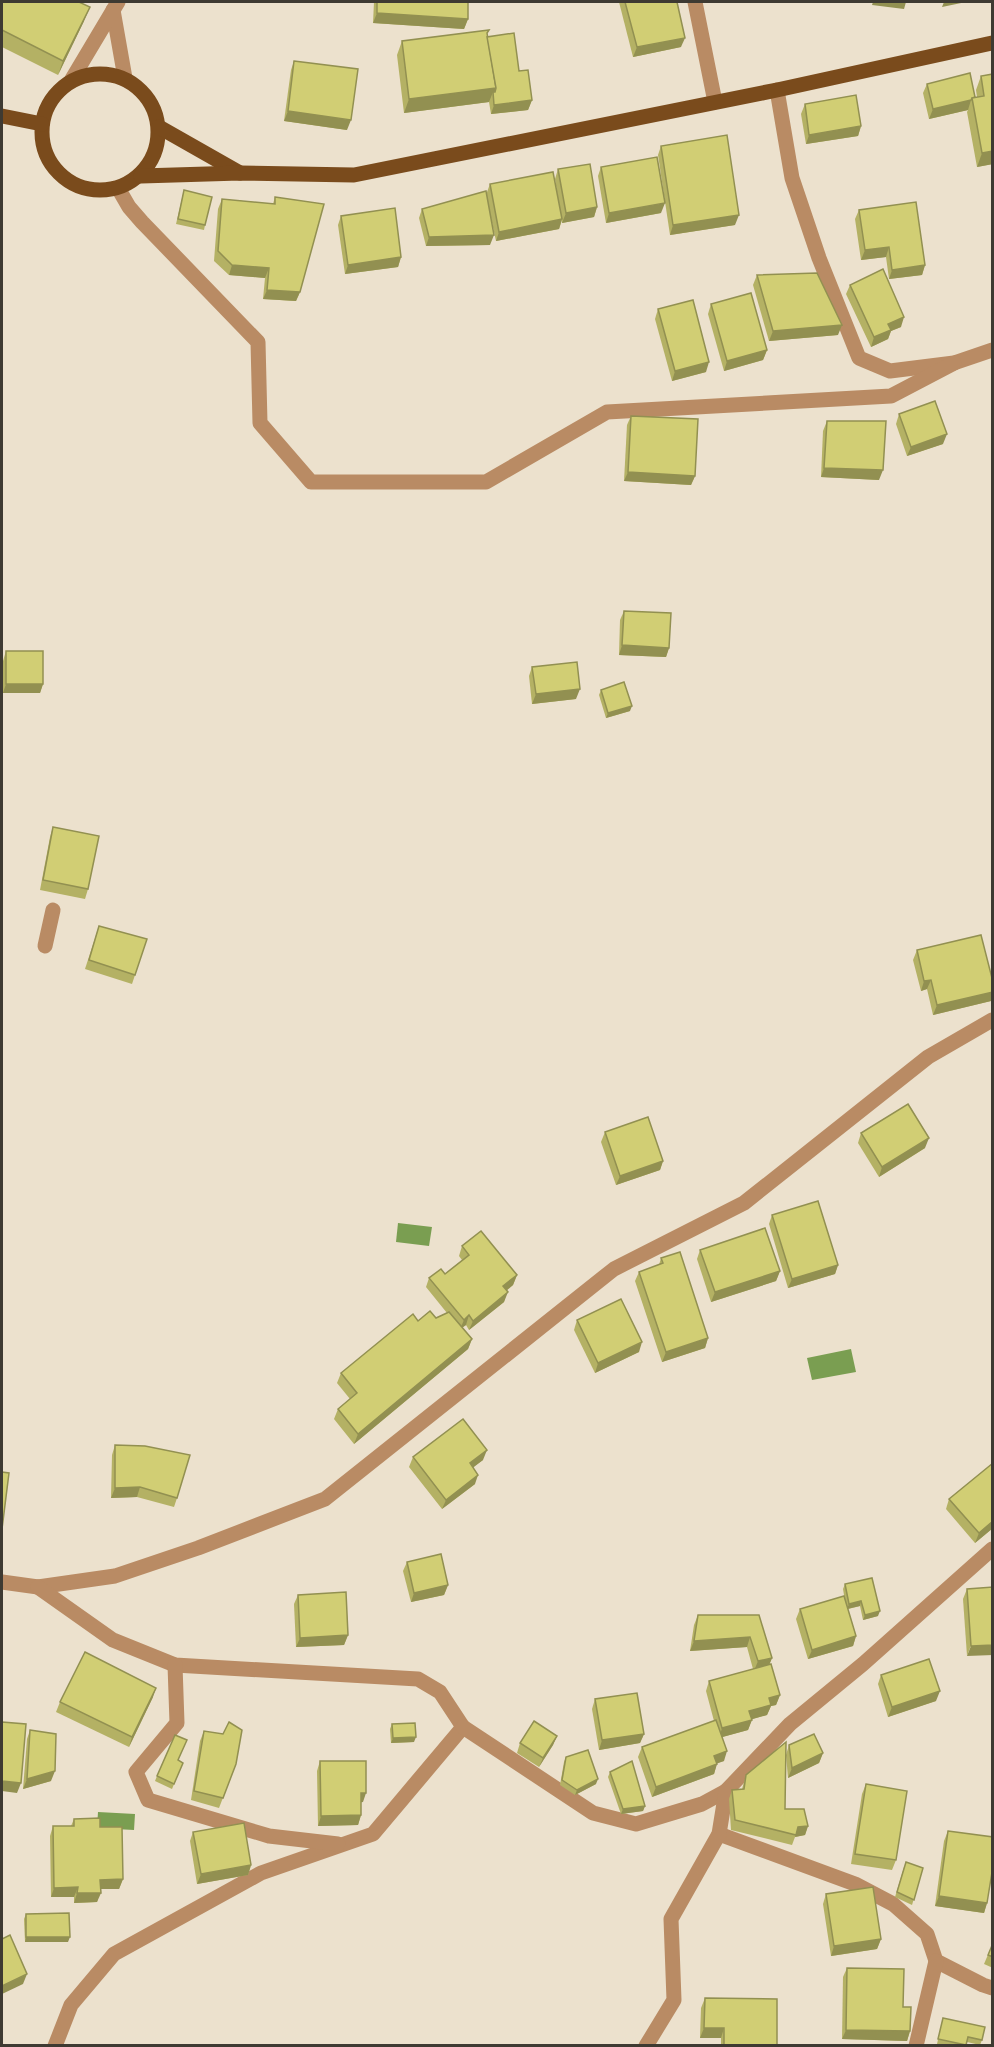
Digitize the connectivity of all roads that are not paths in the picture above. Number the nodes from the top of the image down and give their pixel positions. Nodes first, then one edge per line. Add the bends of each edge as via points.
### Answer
1 (695, 2) edge
2 (115, 6) edge
3 (993, 43) edge
4 (125, 78) junction
5 (72, 79) junction
6 (777, 90) junction
7 (715, 102) junction
8 (2, 116) edge
9 (42, 124) junction
10 (159, 127) junction
11 (240, 173) junction
12 (141, 176) junction
13 (118, 188) junction
14 (993, 350) edge
15 (954, 363) junction
16 (53, 910) dead end
17 (45, 946) dead end
18 (993, 1020) edge
19 (993, 1549) edge
20 (2, 1582) edge
21 (38, 1587) junction
22 (175, 1665) junction
23 (463, 1727) junction
24 (726, 1791) junction
25 (719, 1834) junction
26 (343, 1844) junction
27 (936, 1961) junction
28 (993, 1988) edge
29 (55, 2046) edge
30 (646, 2046) edge
31 (916, 2046) edge

1 - 7 street
2 - 4 street
2 - 5 street
3 - 6 main road
4 - 5 main road via 104,73
4 - 10 main road via 145,93
5 - 9 main road via 47,105
6 - 7 main road
6 - 15 street via 792,178 859,358 890,371
7 - 11 main road via 354,175
8 - 9 main road
9 - 13 main road via 42,144 63,177 80,187
10 - 11 main road
10 - 12 main road via 157,147
11 - 12 main road
12 - 13 main road
13 - 15 street via 142,222 258,342 260,423 311,482 486,482 607,412 891,396
14 - 15 street
16 - 17 street
18 - 21 street via 928,1057 744,1203 614,1269 325,1499 115,1576
19 - 24 street via 790,1724
20 - 21 street
21 - 22 street via 113,1640
22 - 23 street via 418,1678 440,1692
22 - 26 street via 177,1723 136,1772 148,1800 269,1836
23 - 24 street via 593,1813 636,1824 702,1804
23 - 26 street via 374,1834
24 - 25 street
25 - 27 street via 855,1884 893,1904 927,1934
25 - 30 street via 671,1919 674,2000
26 - 29 street via 261,1874 114,1954 71,2005
27 - 28 street
27 - 31 street

